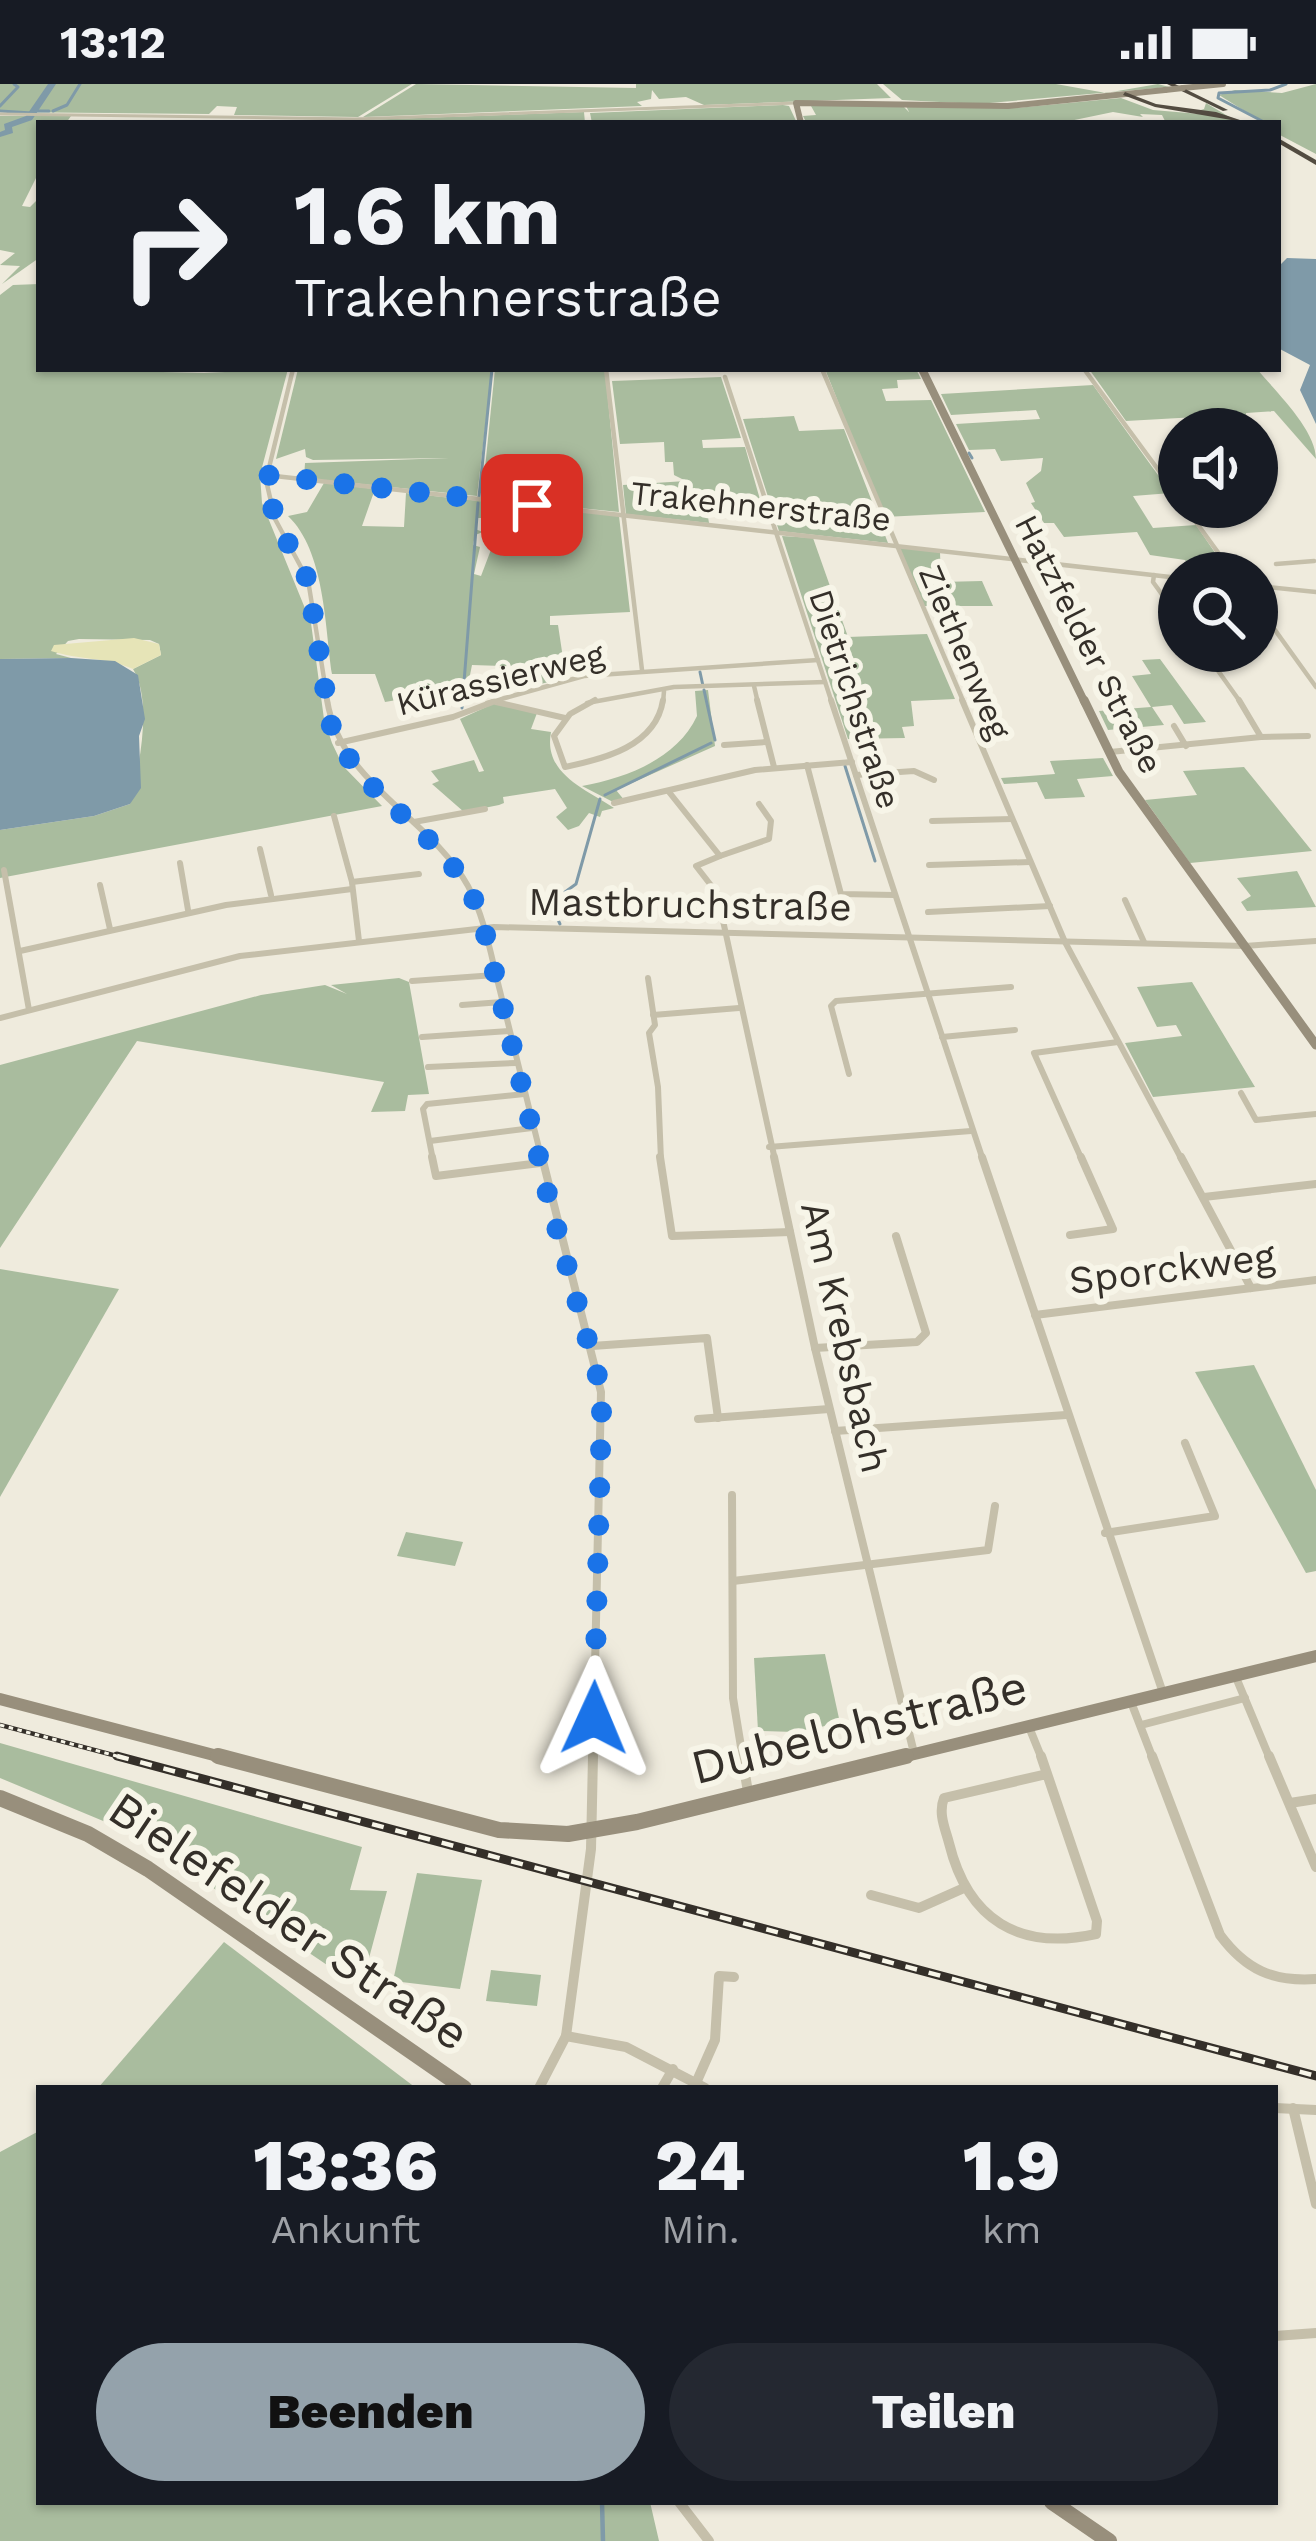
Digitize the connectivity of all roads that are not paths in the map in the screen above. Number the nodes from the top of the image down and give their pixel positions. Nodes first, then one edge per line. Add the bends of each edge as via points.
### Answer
1 (1223, 84) edge
2 (1167, 87) edge
3 (1131, 96) junction
4 (1199, 98) junction
5 (796, 103) junction
6 (1190, 112) junction
7 (0, 114) edge
8 (304, 120) edge
9 (382, 120) edge
10 (801, 120) edge
11 (1232, 120) edge
12 (1242, 120) edge
13 (1281, 142) edge
14 (1316, 163) edge
15 (292, 372) edge
16 (606, 372) edge
17 (823, 372) edge
18 (923, 372) edge
19 (1086, 372) edge
20 (725, 377) dead end
21 (1158, 469) edge
22 (266, 475) junction
23 (623, 515) junction
24 (773, 531) junction
25 (893, 544) junction
26 (1014, 558) junction
27 (1315, 562) edge
28 (1278, 563) edge
29 (1154, 575) junction
30 (1158, 575) edge
31 (1278, 588) edge
32 (1158, 589) edge
33 (1316, 592) edge
34 (1278, 634) edge
35 (818, 660) junction
36 (642, 670) junction
37 (1218, 672) edge
38 (825, 682) junction
39 (754, 686) junction
40 (1316, 687) edge
41 (664, 691) junction
42 (496, 702) junction
43 (565, 718) junction
44 (1174, 726) dead end
45 (1308, 736) dead end
46 (1261, 737) junction
47 (766, 742) junction
48 (338, 743) junction
49 (724, 745) dead end
50 (1186, 746) junction
51 (1109, 752) junction
52 (852, 762) junction
53 (807, 765) junction
54 (774, 767) junction
55 (856, 775) junction
56 (934, 780) dead end
57 (670, 792) junction
58 (614, 803) dead end
59 (759, 804) dead end
60 (485, 809) dead end
61 (334, 816) dead end
62 (1012, 819) junction
63 (932, 821) dead end
64 (412, 822) junction
65 (260, 849) dead end
66 (720, 856) junction
67 (1030, 862) junction
68 (180, 863) dead end
69 (928, 865) dead end
70 (4, 870) dead end
71 (418, 874) dead end
72 (100, 885) dead end
73 (352, 886) junction
74 (271, 895) junction
75 (894, 895) junction
76 (1124, 900) dead end
77 (1050, 906) junction
78 (188, 910) junction
79 (928, 912) dead end
80 (483, 927) junction
81 (110, 929) junction
82 (724, 933) junction
83 (909, 937) junction
84 (358, 941) junction
85 (1316, 941) edge
86 (1065, 942) junction
87 (1144, 943) junction
88 (1245, 946) junction
89 (20, 951) junction
90 (495, 975) junction
91 (648, 977) dead end
92 (412, 981) dead end
93 (1011, 987) dead end
94 (927, 994) junction
95 (502, 1002) junction
96 (462, 1005) dead end
97 (739, 1008) junction
98 (29, 1010) junction
99 (653, 1015) junction
100 (0, 1018) edge
101 (1015, 1030) dead end
102 (508, 1031) junction
103 (942, 1036) junction
104 (422, 1037) dead end
105 (1118, 1042) junction
106 (1316, 1045) edge
107 (516, 1063) junction
108 (428, 1067) dead end
109 (849, 1074) dead end
110 (1241, 1093) dead end
111 (524, 1094) junction
112 (1316, 1114) edge
113 (1256, 1120) junction
114 (532, 1128) junction
115 (1262, 1129) dead end
116 (972, 1131) junction
117 (430, 1142) junction
118 (770, 1147) junction
119 (540, 1163) junction
120 (1316, 1184) edge
121 (1204, 1197) junction
122 (790, 1232) junction
123 (1070, 1235) dead end
124 (896, 1237) dead end
125 (1316, 1280) edge
126 (1251, 1288) junction
127 (1035, 1315) junction
128 (592, 1346) junction
129 (815, 1348) junction
130 (830, 1409) junction
131 (1066, 1415) junction
132 (718, 1418) junction
133 (698, 1419) dead end
134 (836, 1432) junction
135 (1185, 1444) dead end
136 (732, 1496) dead end
137 (995, 1506) dead end
138 (1105, 1533) junction
139 (866, 1564) junction
140 (733, 1581) junction
141 (1316, 1656) edge
142 (1235, 1675) junction
143 (1162, 1693) junction
144 (1245, 1698) junction
145 (0, 1699) edge
146 (1130, 1700) junction
147 (1141, 1725) junction
148 (1029, 1726) junction
149 (914, 1753) junction
150 (1047, 1774) junction
151 (749, 1794) junction
152 (0, 1798) edge
153 (1316, 1799) edge
154 (1290, 1803) junction
155 (592, 1832) junction
156 (1316, 1867) edge
157 (964, 1888) junction
158 (871, 1895) dead end
159 (734, 1977) dead end
160 (1316, 1978) edge
161 (566, 2036) junction
162 (673, 2069) junction
163 (460, 2085) edge
164 (541, 2085) edge
165 (664, 2085) edge
166 (700, 2085) edge
167 (1278, 2108) edge
168 (1293, 2108) junction
169 (1316, 2110) edge
170 (1316, 2204) edge
171 (1316, 2333) edge
172 (1278, 2336) edge
173 (682, 2505) edge
174 (1056, 2505) edge
175 (710, 2541) edge
176 (1108, 2541) edge

1 - 2 street, bridge
2 - 3 street
2 - 4 highway
3 - 5 street via 1008,106
3 - 6 highway via 1156,110
4 - 6 highway via 1203,105
4 - 12 highway
5 - 9 street
5 - 10 street
6 - 11 highway
7 - 8 street
13 - 14 highway
15 - 22 street
16 - 23 street
17 - 25 street, Ziethenweg
18 - 26 street, Hatzfelder Straße
19 - 21 street
20 - 24 street, Dietrichstraße
22 - 23 street, Trakehnerstraße
22 - 48 street via 275,519 308,580
23 - 24 street, Trakehnerstraße
23 - 36 street
24 - 25 street, Trakehnerstraße
24 - 35 street, Dietrichstraße
25 - 26 street, Trakehnerstraße
25 - 62 street, Ziethenweg
26 - 29 street, Trakehnerstraße
26 - 51 street, Hatzfelder Straße
27 - 28 street
29 - 30 street, Trakehnerstraße
29 - 32 street
31 - 33 street
34 - 40 street
35 - 36 street, Kürassierweg
35 - 38 street, Dietrichstraße
36 - 42 street, Kürassierweg via 584,676
37 - 46 street
38 - 39 street
38 - 52 street, Dietrichstraße
39 - 41 street
39 - 47 street
41 - 43 street via 596,699
41 - 43 street via 661,714 642,737 592,762 565,767 558,757 554,736
42 - 43 street
42 - 48 street, Kürassierweg
44 - 50 street
45 - 46 street
46 - 50 street
47 - 49 street
47 - 54 street
48 - 64 street
50 - 51 street
51 - 88 street, Hatzfelder Straße
52 - 53 street
52 - 55 street, Dietrichstraße
53 - 54 street
53 - 75 street via 841,894
54 - 57 street
55 - 56 street via 914,771
55 - 75 street, Dietrichstraße
57 - 58 street
57 - 66 street
59 - 66 street via 771,821 769,839
60 - 64 street
61 - 73 street
62 - 63 street
62 - 67 street, Ziethenweg
64 - 80 street via 468,884
65 - 74 street
66 - 82 street, Am Krebsbach via 696,866 714,886
67 - 69 street
67 - 77 street, Ziethenweg
68 - 78 street
70 - 89 street
71 - 73 street
72 - 81 street
73 - 74 street
73 - 84 street
74 - 78 street
75 - 83 street, Dietrichstraße
76 - 87 street
77 - 79 street
77 - 86 street, Ziethenweg
78 - 81 street
80 - 82 street, Mastbruchstraße
80 - 84 street, Mastbruchstraße
80 - 90 street
81 - 89 street
82 - 83 street, Mastbruchstraße
82 - 97 street, Am Krebsbach
83 - 86 street, Mastbruchstraße
83 - 94 street, Dietrichstraße
84 - 98 street, Mastbruchstraße via 240,956
85 - 88 street, Mastbruchstraße
86 - 87 street, Mastbruchstraße
86 - 105 street, Ziethenweg
87 - 88 street, Mastbruchstraße
88 - 106 street, Hatzfelder Straße
89 - 98 street
90 - 92 street
90 - 95 street
91 - 99 street
93 - 94 street
94 - 103 street, Dietrichstraße
94 - 109 street via 831,1006
95 - 96 street
95 - 102 street
97 - 99 street
97 - 118 street, Am Krebsbach
98 - 100 street, Mastbruchstraße
99 - 122 street via 657,1135 672,1236
101 - 103 street
102 - 104 street
102 - 107 street
103 - 116 street, Dietrichstraße
105 - 121 street, Ziethenweg
105 - 123 street via 1034,1053 1118,1229
107 - 108 street
107 - 111 street
110 - 113 street
111 - 114 street
111 - 117 street via 428,1104
112 - 113 street
113 - 115 street
114 - 117 street
114 - 119 street
116 - 118 street
116 - 127 street, Dietrichstraße
117 - 119 street via 436,1176
118 - 122 street, Am Krebsbach
119 - 128 street
120 - 121 street
121 - 126 street, Ziethenweg
122 - 129 street, Am Krebsbach
124 - 129 street via 926,1334 916,1342
125 - 126 street, Sporckweg
126 - 127 street, Sporckweg
127 - 131 street, Dietrichstraße
128 - 132 street via 707,1339
128 - 155 street via 602,1392
129 - 130 street, Am Krebsbach
130 - 132 street
130 - 134 street, Am Krebsbach
131 - 134 street
131 - 138 street, Dietrichstraße
132 - 133 street
134 - 139 street, Am Krebsbach
135 - 138 street via 1215,1516
136 - 140 street
137 - 139 street via 988,1550
138 - 143 street, Dietrichstraße
139 - 140 street
139 - 149 street, Am Krebsbach
140 - 151 street via 734,1719
141 - 142 street, Dubelohstraße
142 - 143 street, Dubelohstraße
142 - 144 street
143 - 146 street, Dubelohstraße
144 - 147 street
144 - 154 street
145 - 155 street, Dubelohstraße via 499,1830
146 - 147 street
146 - 148 street, Dubelohstraße
147 - 160 street via 1180,1842 1237,1960 1276,1980
148 - 149 street, Dubelohstraße
148 - 150 street
149 - 151 street, Dubelohstraße
150 - 157 street via 944,1798 940,1808
150 - 157 street via 1096,1934 1044,1942 1019,1935
151 - 155 street, Dubelohstraße
152 - 163 street, Bielefelder Straße via 148,1869
153 - 154 street
154 - 156 street
155 - 161 street
157 - 158 street via 916,1909
159 - 166 street via 719,1976 715,2040
161 - 162 street via 626,2048
161 - 164 street
162 - 165 street
162 - 166 street
167 - 168 street
168 - 169 street
168 - 170 street
171 - 172 street
173 - 175 street
174 - 176 street

